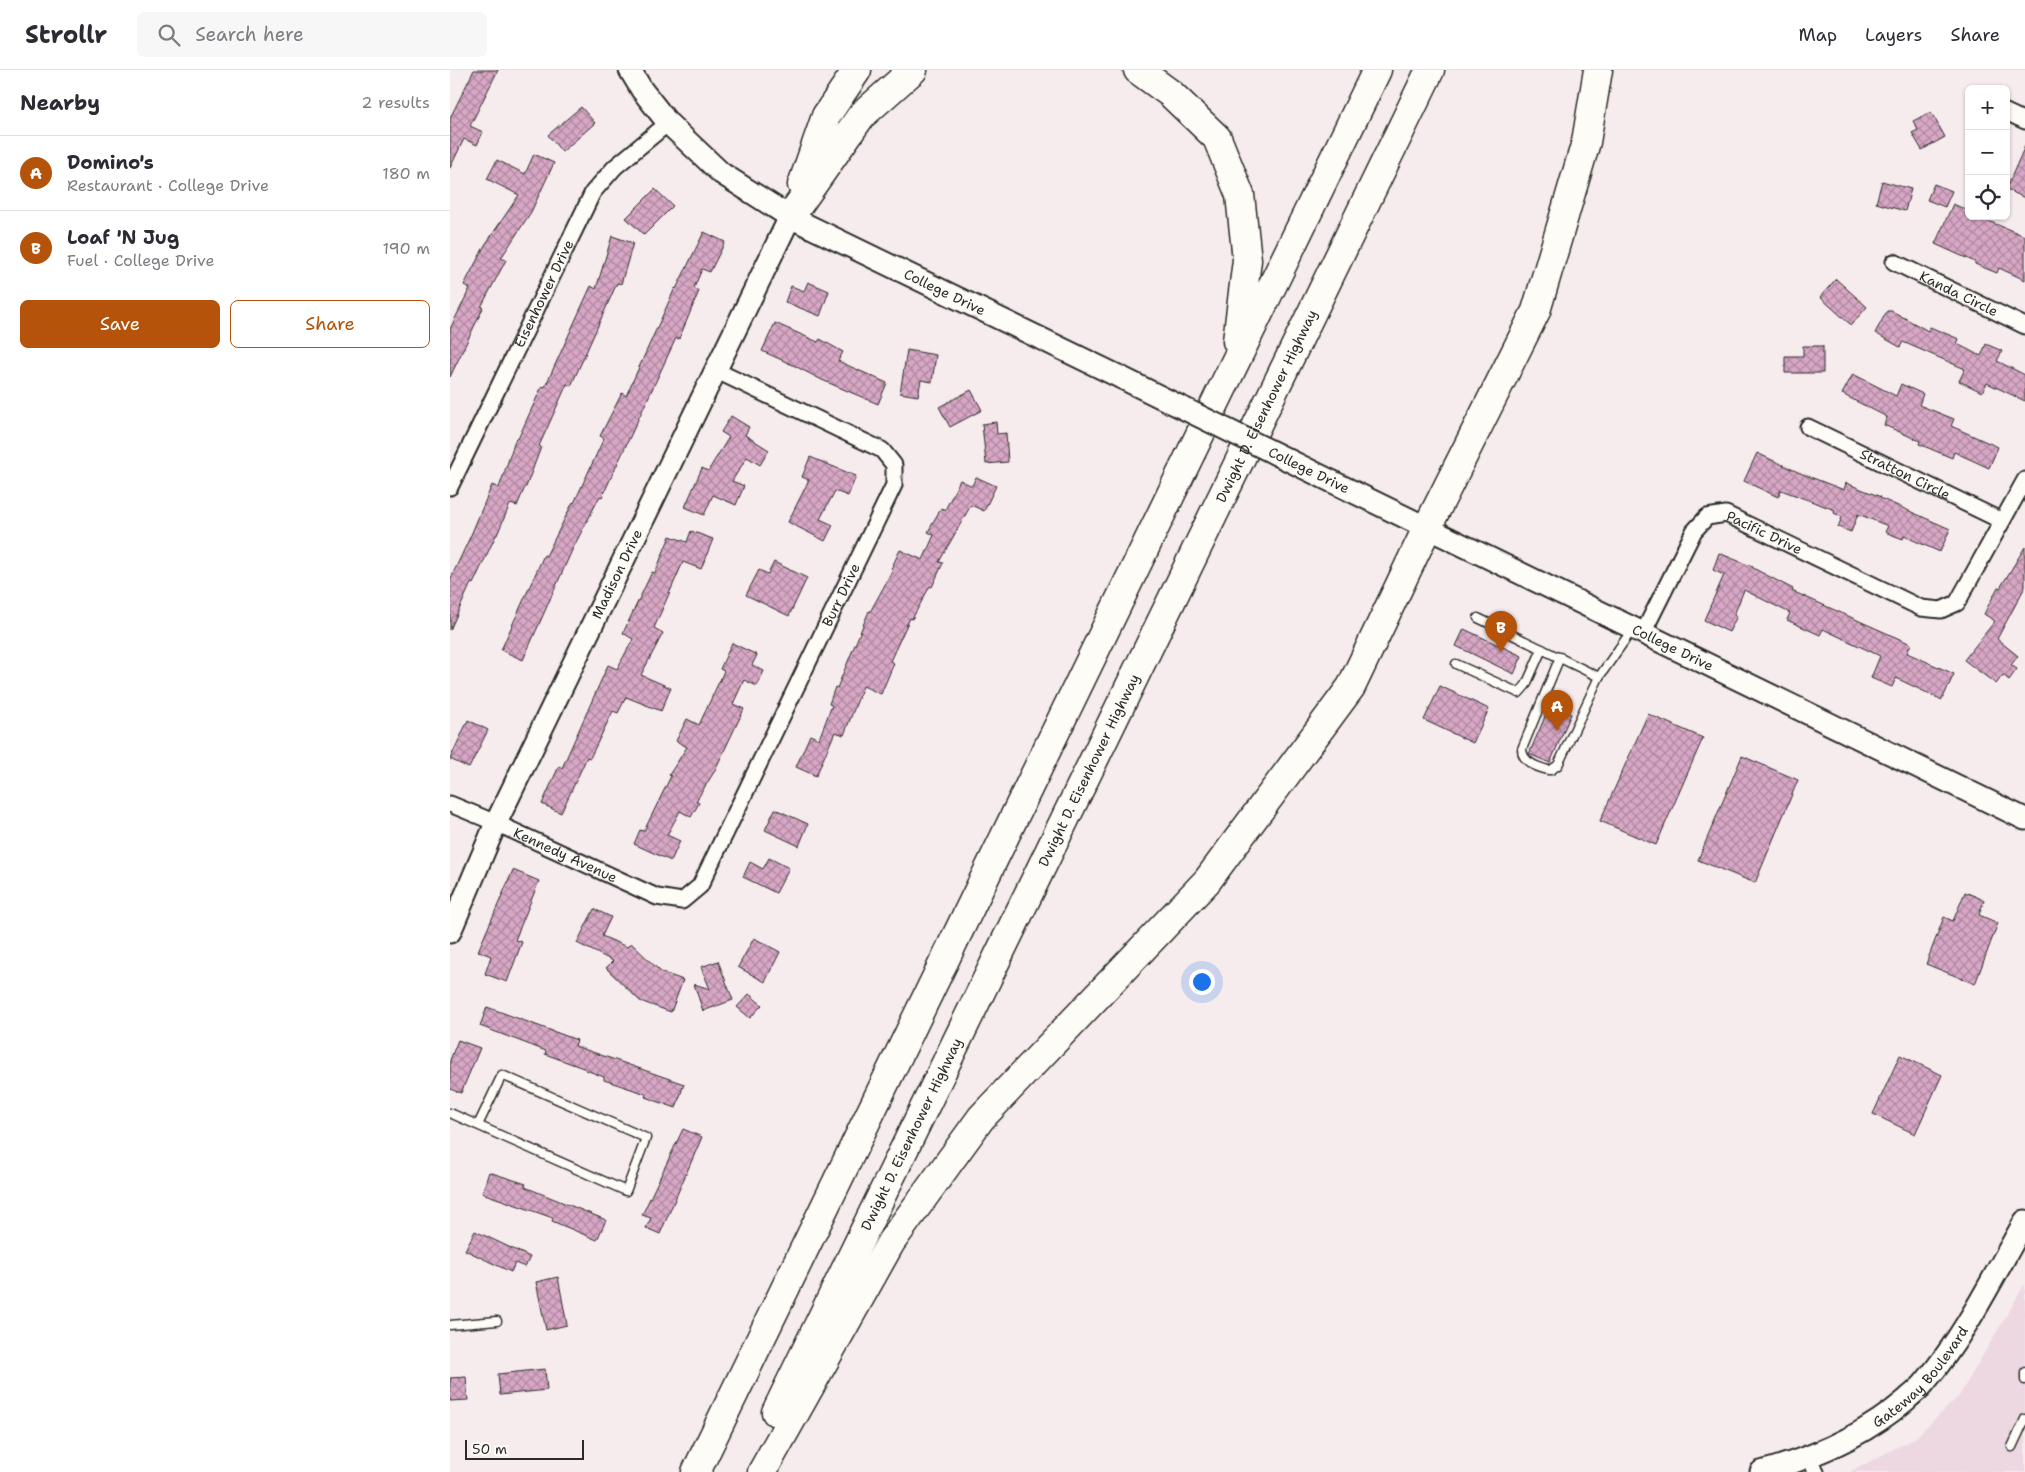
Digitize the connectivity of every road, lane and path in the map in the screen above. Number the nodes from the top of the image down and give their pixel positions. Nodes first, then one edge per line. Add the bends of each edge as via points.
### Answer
1 (630, 70) edge
2 (857, 70) edge
3 (913, 70) edge
4 (1138, 70) edge
5 (1377, 70) edge
6 (1430, 70) edge
7 (1598, 70) edge
8 (2010, 114) edge
9 (2025, 121) edge
10 (668, 122) junction
11 (790, 218) junction
12 (1894, 262) dead end
13 (2025, 326) edge
14 (1235, 361) junction
15 (714, 370) junction
16 (1808, 427) dead end
17 (2025, 480) edge
18 (450, 486) edge
19 (2002, 521) junction
20 (1427, 528) junction
21 (1478, 618) dead end
22 (1638, 630) junction
23 (1542, 649) junction
24 (1560, 657) junction
25 (1456, 664) dead end
26 (1599, 677) junction
27 (450, 804) edge
28 (2025, 819) edge
29 (496, 823) junction
30 (682, 901) joint
31 (450, 932) edge
32 (450, 1113) edge
33 (478, 1126) junction
34 (2025, 1221) edge
35 (496, 1321) dead end
36 (450, 1325) edge
37 (2025, 1372) edge
38 (2025, 1380) edge
39 (2025, 1419) edge
40 (2012, 1447) dead end
41 (1813, 1464) edge
42 (696, 1472) edge
43 (747, 1472) edge
44 (762, 1472) edge
45 (1761, 1472) edge

1 - 10 main road, College Drive
2 - 11 highway via 826,116
3 - 11 highway via 861,116
4 - 14 highway via 1171,94 1217,138 1240,195 1247,260
5 - 14 highway
6 - 43 highway, Dwight D. Eisenhower Highway
7 - 20 highway via 1586,142 1536,311
8 - 9 street
10 - 11 main road, College Drive via 721,173
10 - 18 street, Eisenhower Drive via 615,167 593,192
11 - 15 main road, Madison Drive
11 - 20 main road, College Drive, bridge
12 - 13 street, Kanda Circle
14 - 42 highway
15 - 29 main road, Madison Drive
15 - 30 street, Burr Drive via 882,450 894,465 894,485 700,886
16 - 19 street, Stratton Circle
17 - 19 street
19 - 22 street, Pacific Drive via 1957,603 1941,610 1921,608 1726,514 1707,517 1694,531
20 - 22 main road, College Drive
20 - 44 highway via 1352,687 1206,881 981,1118 891,1242
21 - 23 lane
22 - 26 lane
22 - 28 main road, College Drive
23 - 24 lane
23 - 25 lane via 1519,693
24 - 26 lane
24 - 26 lane via 1523,744 1523,758 1538,766 1552,770 1558,765
27 - 29 street, Kennedy Avenue
29 - 30 street, Kennedy Avenue via 658,897
29 - 31 main road, Madison Drive
32 - 33 lane
33 - 33 lane via 502,1076 646,1138 626,1191
34 - 41 main road, Gateway Boulevard via 1964,1328 1925,1383 1890,1413
35 - 36 lane
37 - 38 lane
39 - 40 lane
41 - 45 main road, Gateway Boulevard via 1789,1464

